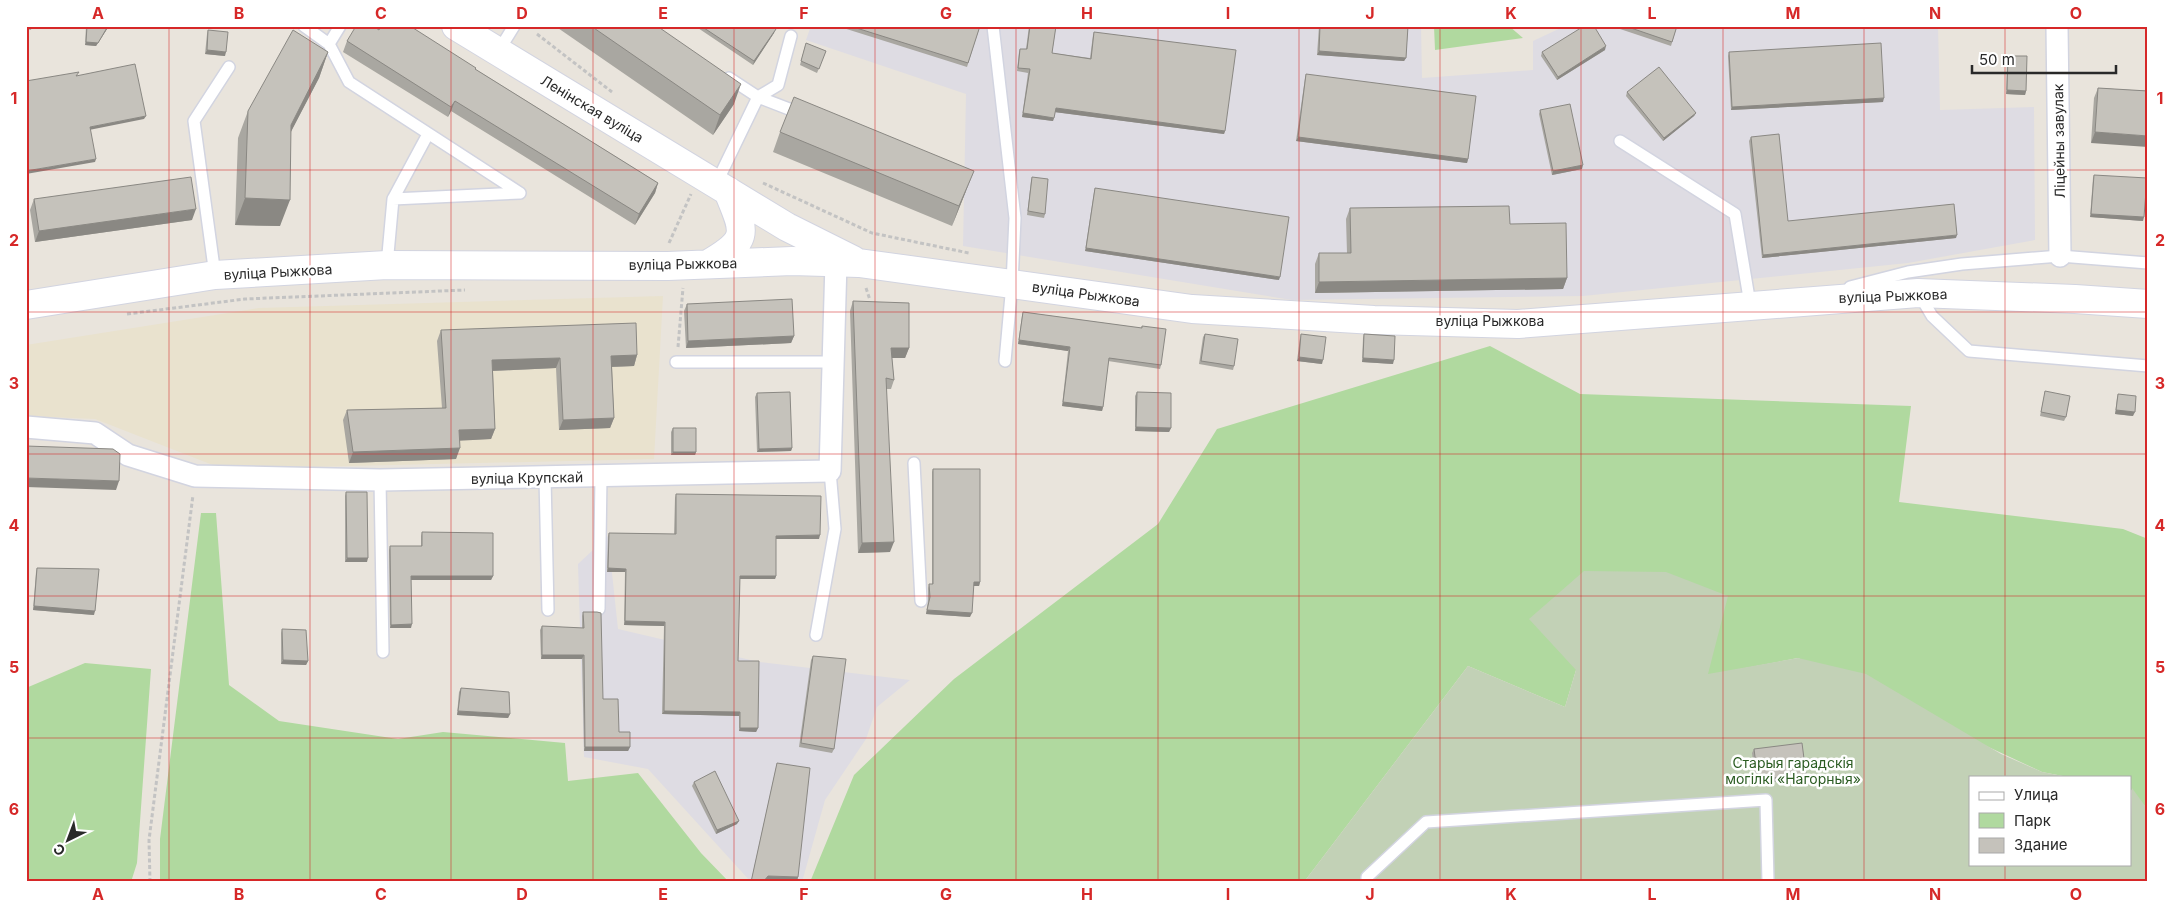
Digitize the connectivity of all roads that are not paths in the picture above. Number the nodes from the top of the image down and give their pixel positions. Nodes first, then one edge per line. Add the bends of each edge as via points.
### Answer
1 (304, 26) edge
2 (340, 26) edge
3 (456, 26) edge
4 (514, 26) edge
5 (993, 26) edge
6 (2057, 26) edge
7 (791, 36) dead end
8 (329, 44) junction
9 (498, 52) junction
10 (229, 67) dead end
11 (717, 70) edge
12 (758, 97) junction
13 (814, 119) edge
14 (428, 134) junction
15 (1620, 141) dead end
16 (715, 183) junction
17 (393, 199) junction
18 (2060, 256) junction
19 (848, 263) junction
20 (2148, 263) edge
21 (708, 264) junction
22 (387, 265) junction
23 (215, 276) junction
24 (1012, 284) junction
25 (1918, 293) junction
26 (1804, 300) junction
27 (2148, 304) edge
28 (26, 305) edge
29 (1747, 305) junction
30 (1005, 361) dead end
31 (676, 362) road end
32 (833, 362) junction
33 (2148, 366) edge
34 (26, 428) edge
35 (914, 463) dead end
36 (830, 471) junction
37 (602, 477) junction
38 (545, 478) junction
39 (380, 480) junction
40 (921, 601) dead end
41 (599, 609) dead end
42 (548, 610) dead end
43 (816, 635) dead end
44 (383, 652) dead end
45 (1367, 882) edge
46 (1768, 882) edge

1 - 8 lane
2 - 8 lane
3 - 9 main road, Ленінская вуліца
4 - 9 lane
5 - 24 lane via 1015,218
6 - 18 street, Ліцейны завулак
7 - 12 lane via 778,85
8 - 14 lane via 350,82
9 - 16 main road, Ленінская вуліца
10 - 23 lane via 194,121
11 - 12 lane
12 - 13 lane
12 - 16 lane
14 - 17 lane
14 - 17 lane via 520,193
15 - 29 lane via 1735,214 1748,292
16 - 19 main road, Ленінская вуліца
16 - 21 main road via 742,225 738,242 729,252
17 - 22 lane
18 - 20 lane
18 - 26 lane via 1908,272
19 - 21 main road, вуліца Рыжкова
19 - 24 main road, вуліца Рыжкова
19 - 32 street via 835,291
21 - 22 main road, вуліца Рыжкова
22 - 23 main road, вуліца Рыжкова
23 - 28 main road, вуліца Рыжкова
24 - 29 main road, вуліца Рыжкова via 1192,309 1374,320 1518,324
24 - 30 lane
25 - 26 main road, вуліца Рыжкова
25 - 27 main road, вуліца Рыжкова
25 - 33 lane via 1932,316 1969,351
26 - 29 main road, вуліца Рыжкова
31 - 32 lane
32 - 36 street
34 - 39 street, вуліца Крупскай via 95,433 128,455 195,476
35 - 40 lane
36 - 37 street, вуліца Крупскай
36 - 43 lane via 835,529
37 - 38 street, вуліца Крупскай
37 - 41 lane
38 - 39 street, вуліца Крупскай
38 - 42 lane
39 - 44 lane
45 - 46 lane via 1367,877 1426,822 1766,800

